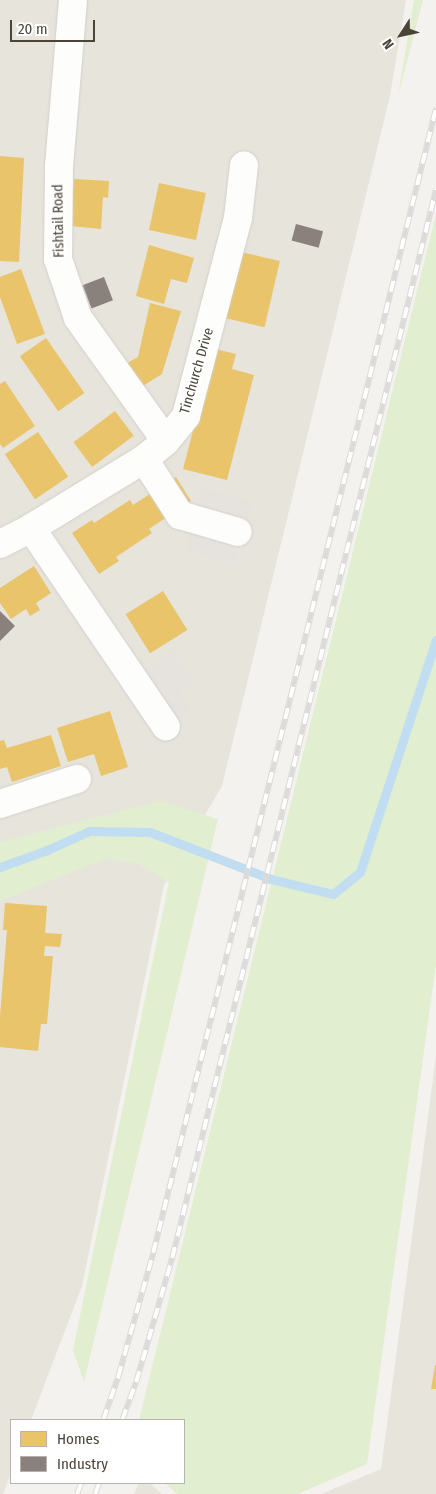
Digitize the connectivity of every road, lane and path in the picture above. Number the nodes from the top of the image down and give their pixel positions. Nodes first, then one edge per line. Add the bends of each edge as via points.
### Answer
1 (73, 0) edge
2 (244, 165) dead end
3 (166, 441) junction
4 (144, 460) junction
5 (30, 528) junction
6 (238, 532) dead end
7 (0, 544) edge
8 (166, 727) dead end
9 (77, 779) dead end
10 (0, 804) edge

1 - 3 street, Fishtail Road via 59,165 58,259 78,318
2 - 3 street, Tinchurch Drive via 238,218 186,416
3 - 4 street, Tinchurch Drive
4 - 5 street, Tinchurch Drive
4 - 6 street via 180,515
5 - 7 street, Tinchurch Drive
5 - 8 street
9 - 10 street

